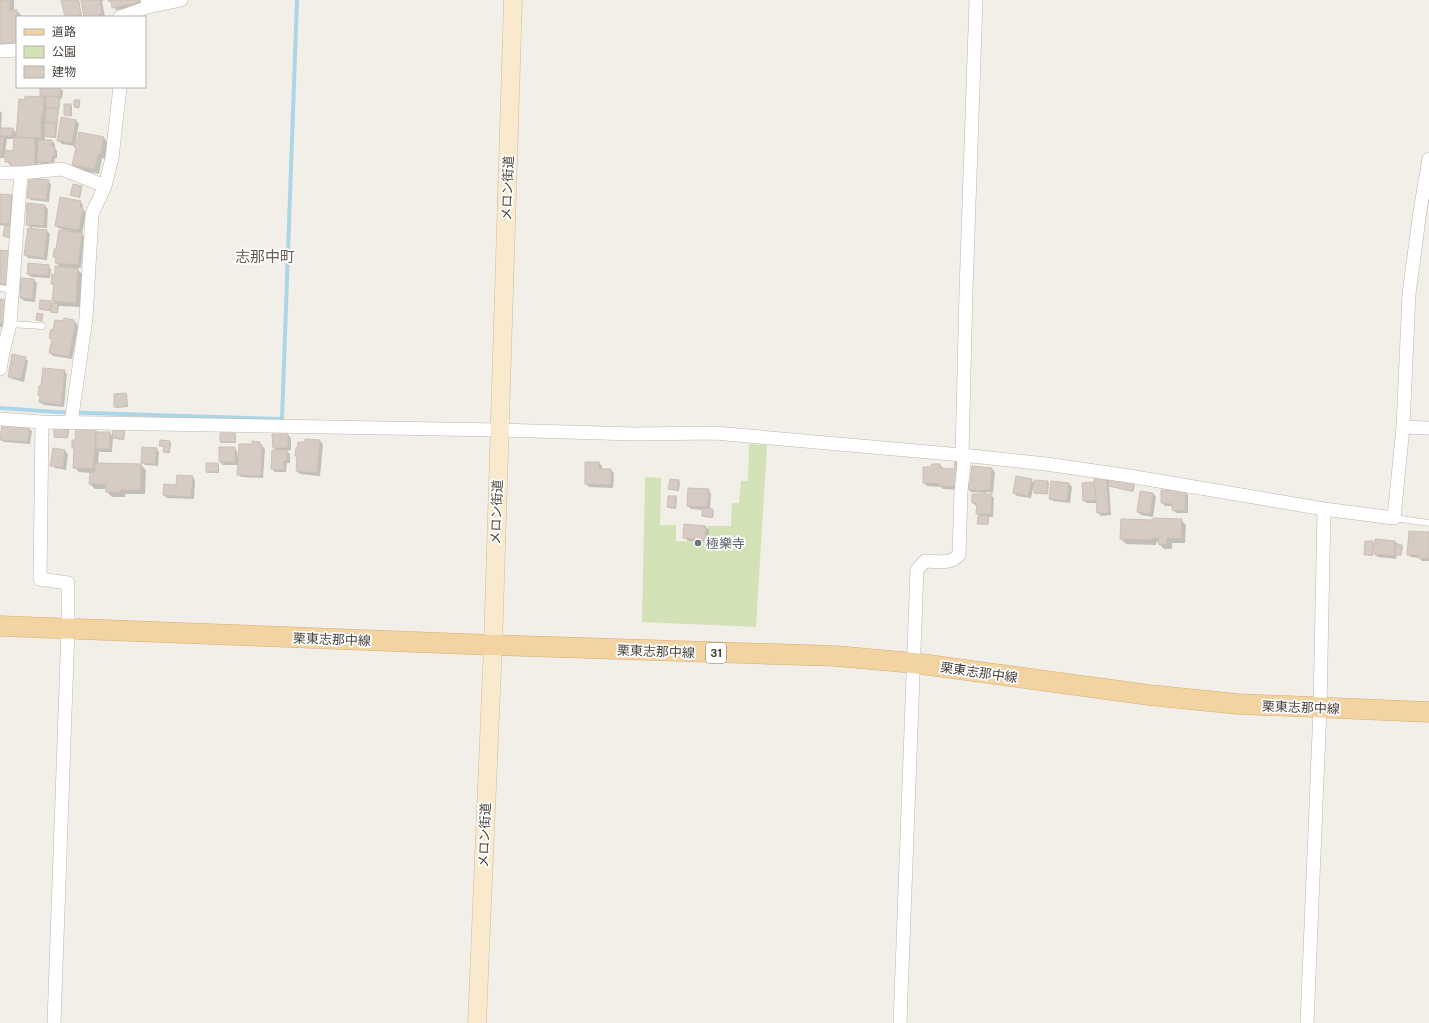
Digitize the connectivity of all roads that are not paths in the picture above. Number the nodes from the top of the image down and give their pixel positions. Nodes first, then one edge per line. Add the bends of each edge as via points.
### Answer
1 (182, 0) edge
2 (513, 0) edge
3 (976, 0) edge
4 (148, 4) edge
5 (124, 16) edge
6 (16, 50) edge
7 (0, 51) edge
8 (120, 88) edge
9 (1429, 159) edge
10 (0, 173) edge
11 (21, 173) junction
12 (105, 186) junction
13 (6, 289) edge
14 (10, 324) junction
15 (42, 326) dead end
16 (0, 369) edge
17 (0, 419) edge
18 (42, 422) junction
19 (71, 423) junction
20 (1403, 427) junction
21 (1429, 428) edge
22 (499, 430) junction
23 (962, 454) junction
24 (1324, 508) junction
25 (1394, 518) junction
26 (1429, 523) edge
27 (0, 626) edge
28 (68, 629) junction
29 (492, 645) junction
30 (914, 664) junction
31 (1320, 708) junction
32 (1429, 712) edge
33 (54, 1023) edge
34 (476, 1023) edge
35 (900, 1023) edge
36 (1307, 1023) edge

1 - 4 street
2 - 22 street, メロン街道
3 - 23 street
4 - 5 street
6 - 7 street
8 - 12 street via 112,158
9 - 20 street via 1409,294
10 - 11 street
11 - 12 street via 62,170
11 - 13 street
12 - 19 street via 92,214 86,318
13 - 14 street
14 - 15 lane
14 - 16 street
17 - 18 street
18 - 19 street
18 - 28 street via 40,579 68,583
19 - 22 street
20 - 21 street
20 - 25 street
22 - 23 street via 635,434 715,433
22 - 29 street, メロン街道
23 - 24 street via 1129,476
23 - 30 street via 964,463 959,555 949,562 925,561 917,570
24 - 25 street
24 - 31 street
25 - 26 lane
27 - 28 main road, 栗東志那中線 / 31
28 - 29 main road, 栗東志那中線 / 31
28 - 33 street
29 - 30 main road, 栗東志那中線 / 31 via 836,656
29 - 34 street, メロン街道
30 - 31 main road, 栗東志那中線 / 31 via 1148,695 1238,704
30 - 35 street
31 - 32 main road, 栗東志那中線 / 31
31 - 36 street

